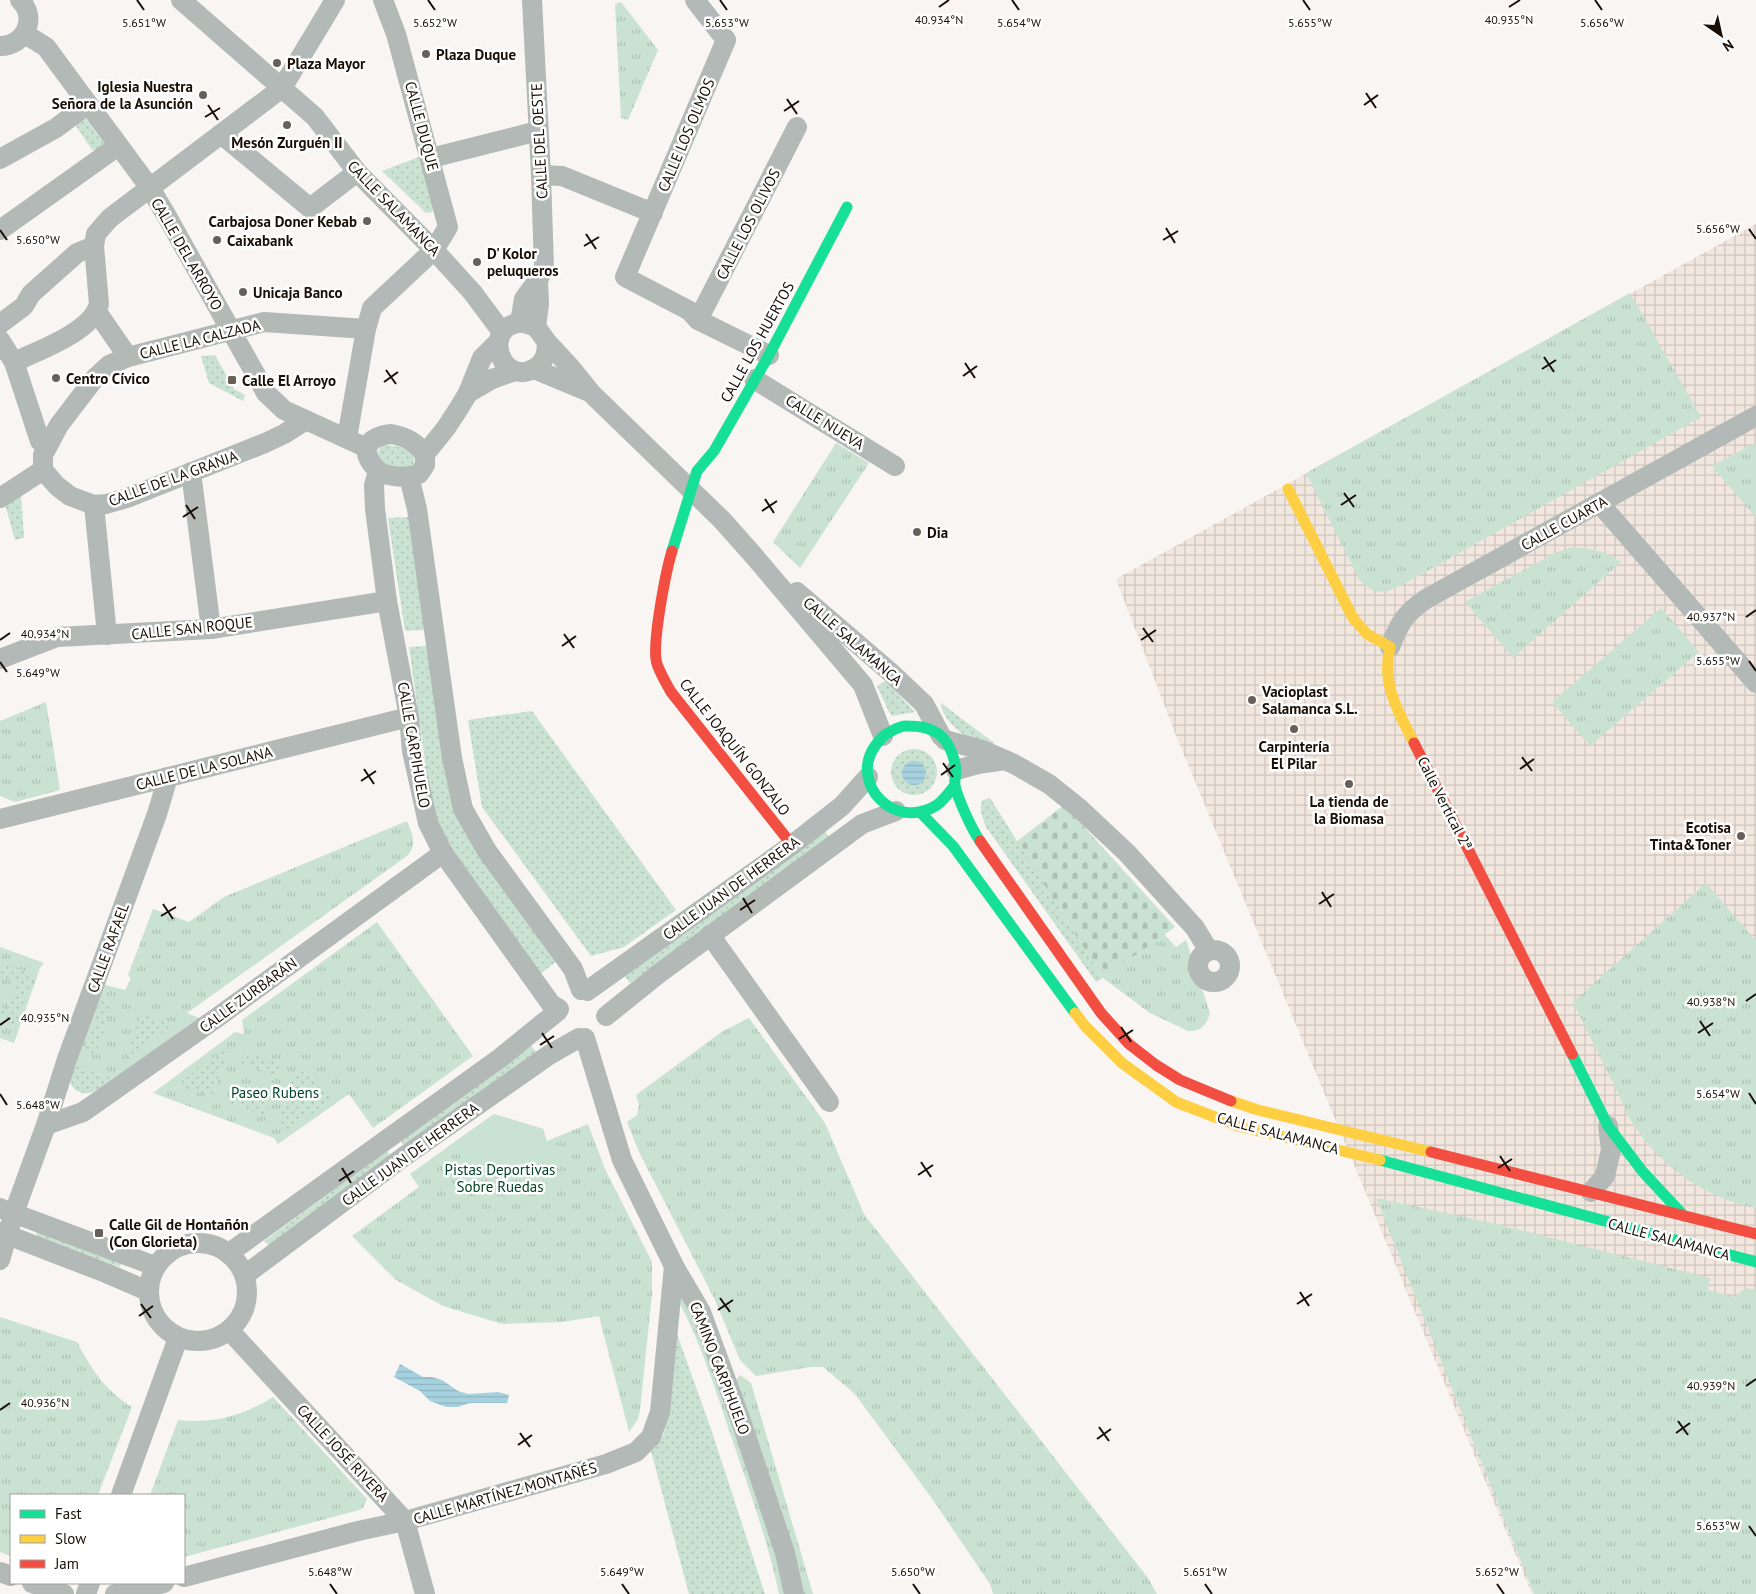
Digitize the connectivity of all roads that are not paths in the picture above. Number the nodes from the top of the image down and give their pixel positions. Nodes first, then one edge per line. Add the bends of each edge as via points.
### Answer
1 (20, 0) edge
2 (181, 0) edge
3 (335, 0) edge
4 (383, 0) edge
5 (532, 0) edge
6 (695, 0) edge
7 (25, 34) junction
8 (0, 46) edge
9 (282, 88) junction
10 (88, 104) junction
11 (797, 127) dead end
12 (538, 131) junction
13 (221, 134) junction
14 (118, 146) junction
15 (431, 158) junction
16 (0, 159) edge
17 (356, 172) junction
18 (541, 175) junction
19 (150, 188) junction
20 (847, 207) dead end
21 (652, 213) junction
22 (0, 230) edge
23 (94, 246) junction
24 (434, 250) junction
25 (97, 312) junction
26 (698, 320) junction
27 (0, 324) edge
28 (366, 329) junction
29 (534, 330) junction
30 (231, 331) junction
31 (500, 337) junction
32 (0, 340) edge
33 (769, 355) junction
34 (128, 357) junction
35 (14, 362) junction
36 (525, 370) junction
37 (754, 379) junction
38 (468, 393) junction
39 (592, 394) junction
40 (1756, 416) edge
41 (306, 420) junction
42 (347, 438) junction
43 (47, 447) junction
44 (367, 448) junction
45 (425, 454) junction
46 (895, 466) dead end
47 (44, 470) junction
48 (191, 472) junction
49 (378, 472) junction
50 (409, 477) junction
51 (1288, 489) dead end
52 (692, 490) junction
53 (0, 498) edge
54 (1600, 504) junction
55 (94, 505) junction
56 (754, 556) junction
57 (387, 602) junction
58 (211, 629) junction
59 (107, 635) junction
60 (1390, 648) junction
61 (0, 659) edge
62 (1756, 683) edge
63 (409, 717) junction
64 (883, 736) junction
65 (943, 738) junction
66 (1005, 760) junction
67 (168, 777) junction
68 (868, 777) junction
69 (956, 777) junction
70 (896, 811) junction
71 (921, 813) junction
72 (0, 819) edge
73 (792, 845) junction
74 (443, 852) junction
75 (710, 935) junction
76 (1208, 951) dead end
77 (584, 990) junction
78 (558, 1010) junction
79 (606, 1016) junction
80 (582, 1038) junction
81 (829, 1102) dead end
82 (46, 1125) junction
83 (1608, 1126) junction
84 (1591, 1192) junction
85 (7, 1211) edge
86 (1684, 1216) junction
87 (4, 1233) edge
88 (1756, 1234) edge
89 (229, 1253) junction
90 (0, 1260) edge
91 (1756, 1262) edge
92 (155, 1266) junction
93 (674, 1266) junction
94 (245, 1275) junction
95 (148, 1292) junction
96 (229, 1330) junction
97 (178, 1338) junction
98 (121, 1494) edge
99 (405, 1521) junction
100 (185, 1577) edge
101 (35, 1584) edge
102 (160, 1584) edge
103 (64, 1594) edge
104 (115, 1594) edge
105 (425, 1594) edge
106 (794, 1594) edge

1 - 7 street via 28,13
2 - 9 street, CALLE SALAMANCA
3 - 9 street
4 - 15 street, CALLE DUQUE via 396,34
5 - 12 street, CALLE DEL OESTE
6 - 21 street, CALLE LOS OLMOS via 726,40
7 - 8 street via 14,44
7 - 10 street, CALLE DEL ARROYO via 46,47
9 - 13 street
9 - 17 street, CALLE SALAMANCA via 315,117
10 - 14 street, CALLE DEL ARROYO
10 - 16 street via 56,128
11 - 26 street, CALLE LOS OLIVOS
12 - 15 street
12 - 18 street, CALLE DEL OESTE
13 - 17 street via 310,208
13 - 19 street
14 - 19 street, CALLE DEL ARROYO
14 - 22 street
15 - 24 street, CALLE DUQUE via 448,227
17 - 24 street, CALLE SALAMANCA
18 - 21 street via 562,176
18 - 29 street, CALLE DEL OESTE via 544,268 538,280 539,304
19 - 23 street via 110,218 96,234
19 - 30 street, CALLE DEL ARROYO
20 - 33 main road, CALLE LOS HUERTOS
21 - 26 street, CALLE LOS OLMOS via 625,277 690,311
23 - 25 street
23 - 27 street via 77,253 31,294 24,306
24 - 28 street via 372,308
24 - 31 street, CALLE SALAMANCA via 473,293
25 - 34 street
25 - 35 street via 64,338
26 - 33 street
28 - 30 street, CALLE LA CALZADA via 264,322
28 - 42 street
29 - 31 street via 510,326
29 - 36 street via 547,352 542,362
29 - 39 street, CALLE SALAMANCA
30 - 34 street, CALLE LA CALZADA
30 - 41 street, CALLE DEL ARROYO via 266,393 284,410
31 - 36 street via 498,354 505,364
31 - 38 street via 482,358
32 - 35 street
33 - 37 main road, CALLE LOS HUERTOS
34 - 43 street, CALLE LA CALZADA via 109,365 96,378 59,425
35 - 43 street via 40,441
36 - 38 street via 492,379
36 - 39 street, CALLE SALAMANCA via 560,379
37 - 46 street, CALLE NUEVA
37 - 52 main road, CALLE LOS HUERTOS via 714,451 697,471
38 - 45 street
39 - 52 street, CALLE SALAMANCA
40 - 54 street, CALLE CUARTA
41 - 42 street, CALLE DEL ARROYO
41 - 48 street, CALLE DE LA GRANJA via 284,434
42 - 44 street, CALLE DEL ARROYO
43 - 47 street via 43,455
44 - 45 street via 371,440 391,434 416,444
44 - 49 street via 369,459
45 - 50 street via 425,465 419,474
47 - 53 street
47 - 55 street, CALLE DE LA GRANJA via 70,496
48 - 55 street, CALLE DE LA GRANJA via 127,498
48 - 58 street
49 - 50 street
49 - 57 street, CALLE CARPIHUELO via 374,485 375,510
50 - 77 street via 417,509 452,758 463,809 486,851 573,969
51 - 60 main road via 1353,618 1366,634
52 - 56 street, CALLE SALAMANCA
52 - 73 main road, CALLE JOAQUÍN GONZALO via 668,561 655,651 657,664 672,692
54 - 60 street, CALLE CUARTA via 1410,610 1398,627
54 - 62 street
55 - 59 street
56 - 64 street, CALLE SALAMANCA via 863,685
56 - 65 street, CALLE SALAMANCA via 924,704
57 - 58 street, CALLE SAN ROQUE
57 - 63 street, CALLE CARPIHUELO
58 - 59 street, CALLE SAN ROQUE
59 - 61 street, CALLE SAN ROQUE via 57,637
60 - 83 main road, Calle Vertical 2ª via 1387,660 1392,699
63 - 67 street, CALLE DE LA SOLANA
63 - 74 street, CALLE CARPIHUELO via 412,751 428,823
64 - 65 main road via 902,726 922,726
64 - 68 main road via 870,754
65 - 66 street
65 - 69 main road via 953,754
66 - 69 street via 978,764
66 - 76 street via 1049,784 1080,808 1127,853 1195,928
67 - 72 street, CALLE DE LA SOLANA
67 - 82 street, CALLE RAFAEL
68 - 70 main road via 877,798
68 - 73 street, CALLE JUAN DE HERRERA via 842,806
69 - 71 main road via 939,804
69 - 84 main road, CALLE SALAMANCA via 973,832 1100,1012 1129,1044 1180,1080 1258,1110
70 - 71 main road
70 - 75 street, CALLE JUAN DE HERRERA via 862,824
71 - 91 main road, CALLE SALAMANCA via 952,846 1085,1026 1122,1063 1176,1102 1238,1126 1375,1159
73 - 77 street, CALLE JUAN DE HERRERA
74 - 78 street, CALLE CARPIHUELO
74 - 82 street, CALLE ZURBARÁN via 83,1112
75 - 79 street, CALLE JUAN DE HERRERA
75 - 81 street
77 - 78 street via 571,993
77 - 79 street via 598,996
78 - 80 street via 563,1028 569,1034
78 - 89 street, CALLE JUAN DE HERRERA via 500,1058
79 - 80 street via 603,1026 595,1034
80 - 93 street, CAMINO CARPIHUELO via 622,1160
80 - 94 street, CALLE JUAN DE HERRERA via 549,1055 410,1152
82 - 85 street, CALLE RAFAEL
83 - 84 street, Calle Vertical 2ª via 1612,1150 1605,1176
83 - 86 main road, Calle Vertical 2ª via 1643,1172
84 - 86 main road, CALLE SALAMANCA
85 - 87 street, CALLE RAFAEL
85 - 92 street
86 - 88 main road, CALLE SALAMANCA
87 - 90 street, CALLE RAFAEL
87 - 95 street
89 - 92 street via 210,1243 189,1242 169,1250
89 - 94 street
92 - 95 street
93 - 99 street, CALLE MARTÍNEZ MONTAÑÉS via 660,1412 651,1437 636,1452 606,1464
93 - 106 street, CAMINO CARPIHUELO via 701,1312 741,1421 785,1553
94 - 96 street via 248,1293 243,1312
95 - 97 street via 151,1311 162,1327
96 - 97 street via 216,1338 197,1341
96 - 99 street, CALLE JOSÉ RIVERA
97 - 98 street
99 - 100 street, CALLE MARTÍNEZ MONTAÑÉS
99 - 105 street, CALLE JOSÉ RIVERA
101 - 103 street
102 - 104 street

